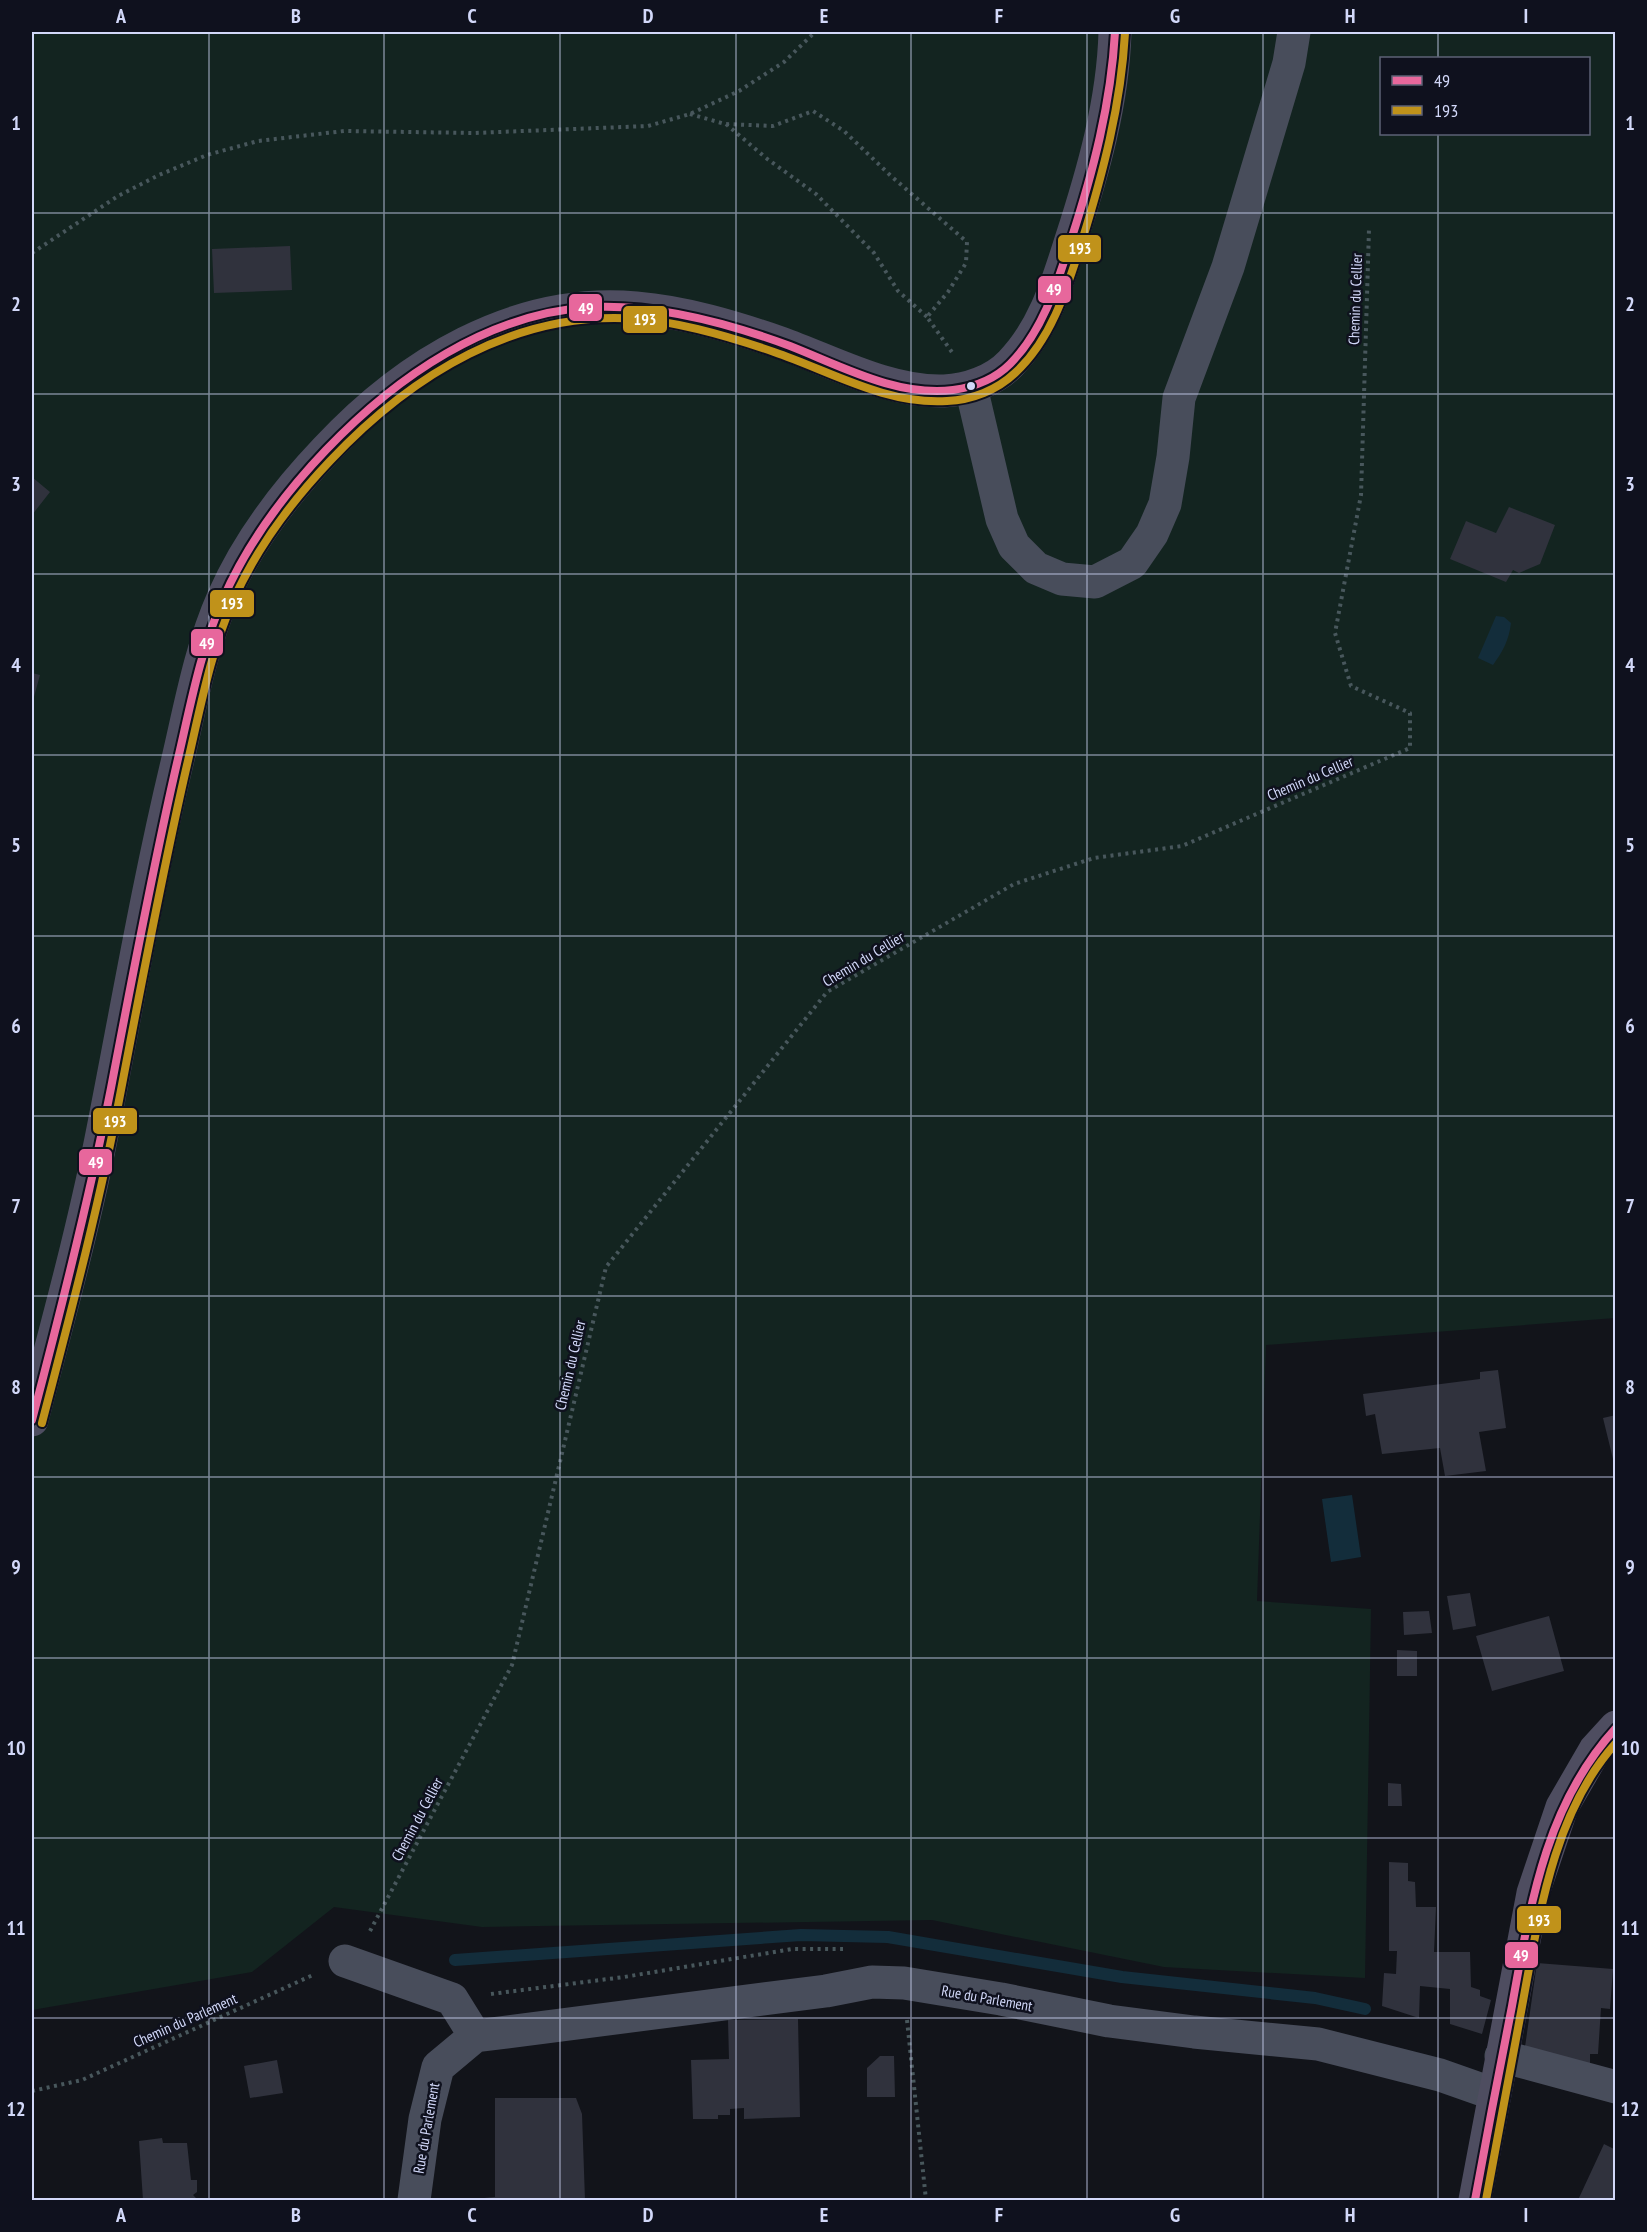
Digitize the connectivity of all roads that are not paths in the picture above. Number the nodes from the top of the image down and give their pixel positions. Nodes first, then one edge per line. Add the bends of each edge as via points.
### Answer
1 (1115, 32) edge
2 (1294, 32) edge
3 (971, 387) junction
4 (32, 1420) edge
5 (1616, 1727) edge
6 (345, 1961) road end
7 (475, 2036) junction
8 (1501, 2056) junction
9 (1616, 2087) edge
10 (1494, 2094) junction
11 (414, 2200) edge
12 (1475, 2200) edge

1 - 3 main road via 1110,100 1049,308 1015,360 999,374
2 - 3 street via 1289,63 1228,267 1179,398 1165,504 1152,534 1132,563 1095,582 1062,579 1036,568 1014,546 1002,519
3 - 4 main road via 909,390 782,344 684,315 632,307 574,309 483,334 443,353 401,381 329,446 244,555 221,603 197,677 166,807 102,1138
5 - 8 main road via 1595,1750 1562,1807 1533,1893
6 - 7 street via 452,1999
7 - 10 street, Rue du Parlement via 873,1982 904,1983 1109,2021 1318,2044 1440,2075
7 - 11 street, Rue du Parlement via 438,2067 425,2119
8 - 9 street
8 - 10 main road
10 - 12 main road

